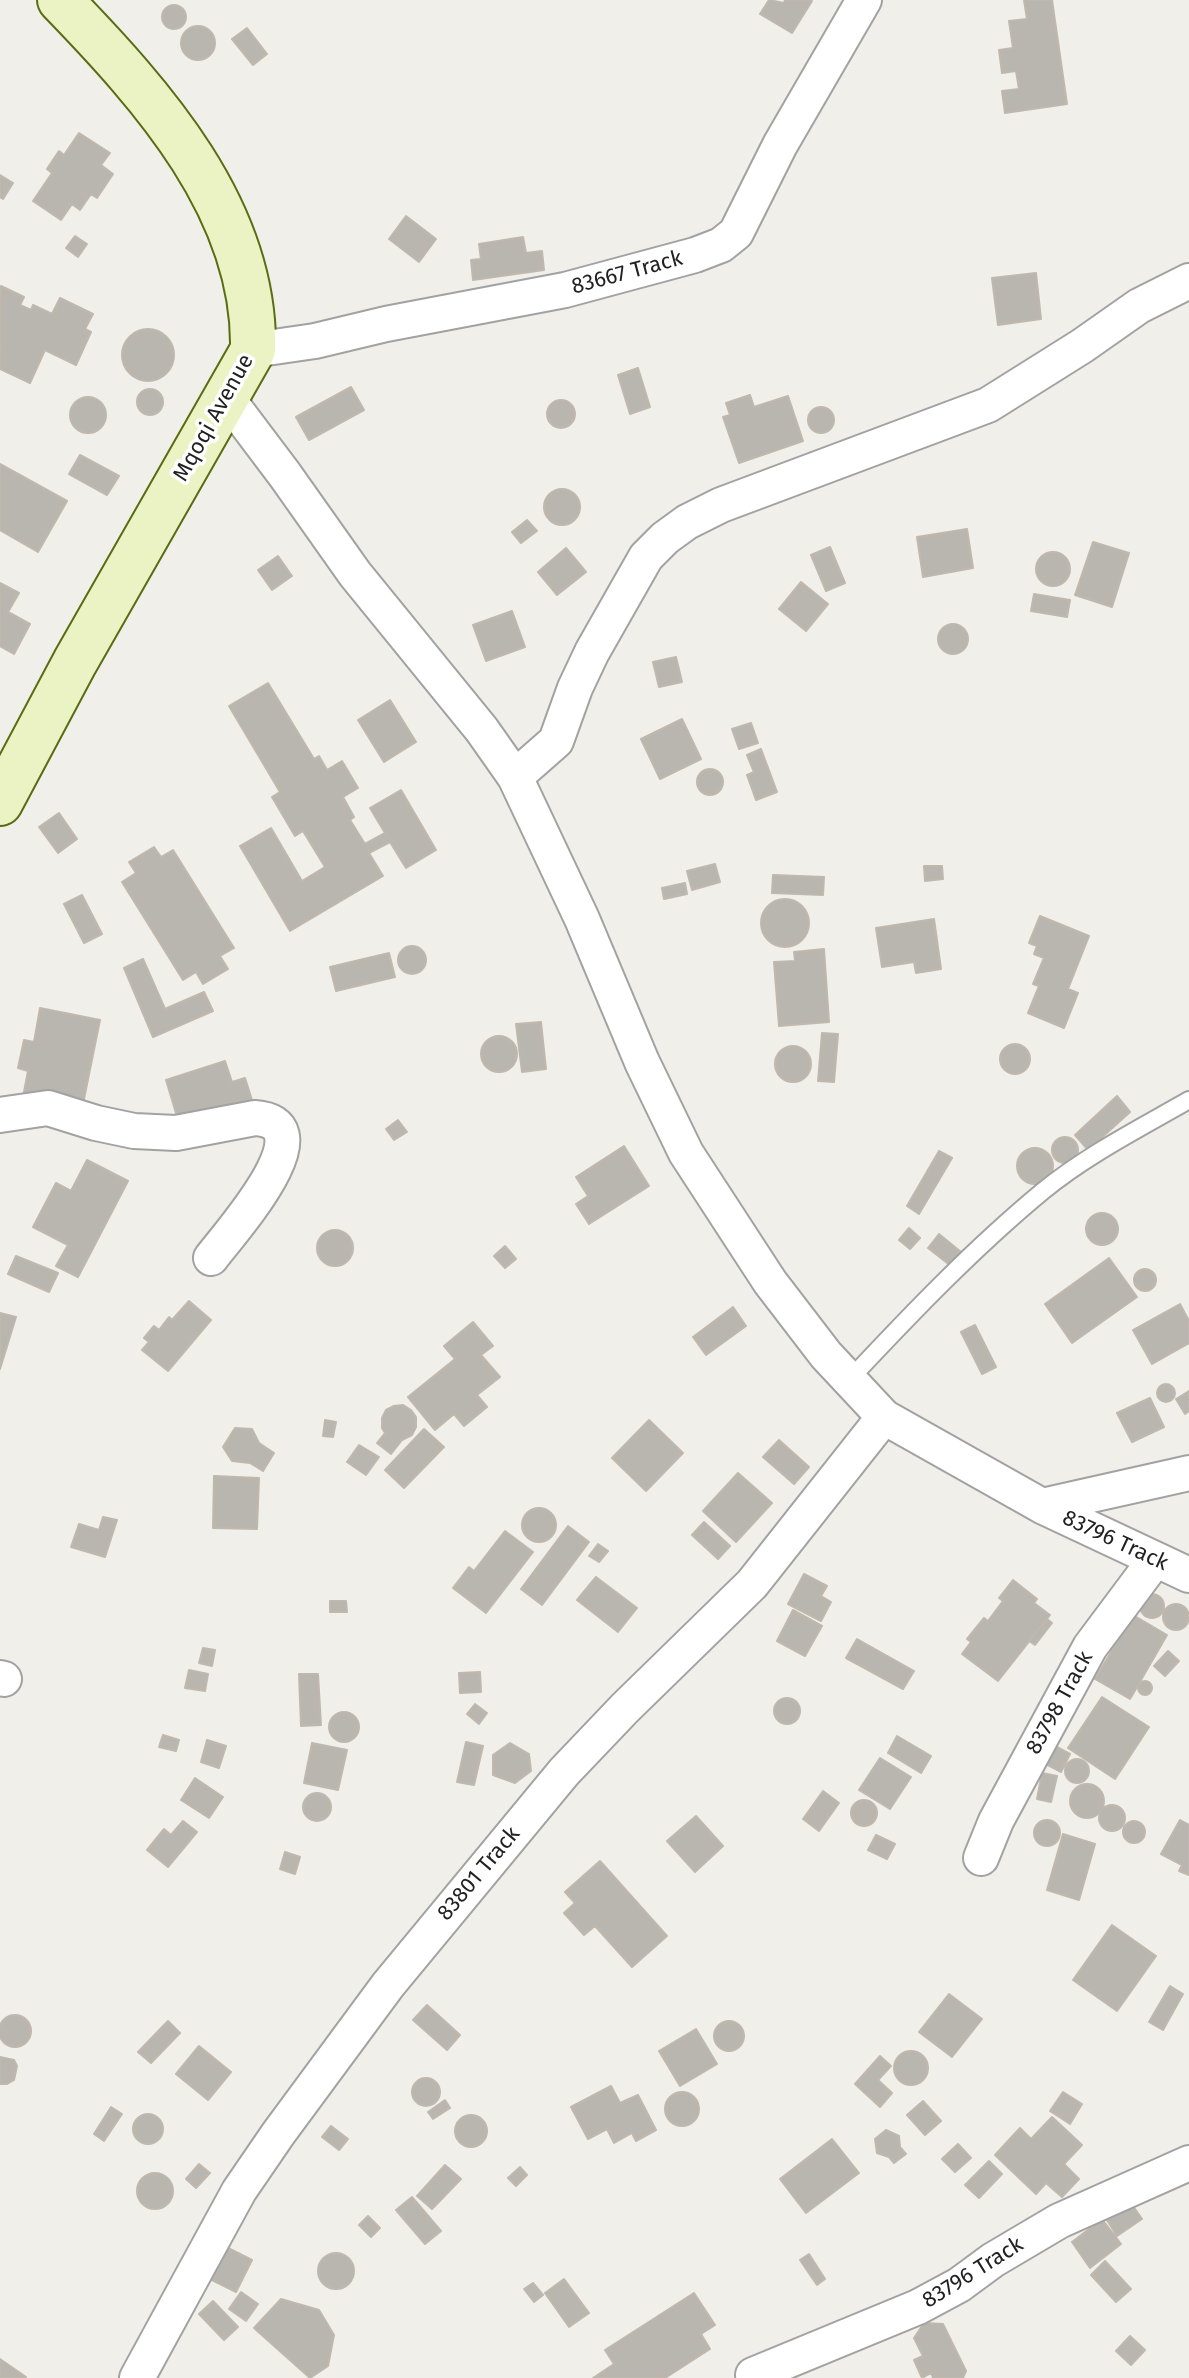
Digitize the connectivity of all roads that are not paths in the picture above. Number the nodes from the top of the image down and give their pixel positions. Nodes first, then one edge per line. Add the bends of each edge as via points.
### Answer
1 (60, 0) edge
2 (864, 0) edge
3 (1189, 281) edge
4 (253, 350) junction
5 (227, 398) junction
6 (515, 777) junction
7 (0, 803) edge
8 (1189, 1100) edge
9 (0, 1115) edge
10 (211, 1258) dead end
11 (850, 1379) junction
12 (884, 1417) junction
13 (1189, 1473) edge
14 (1042, 1506) junction
15 (1155, 1560) junction
16 (1189, 1575) edge
17 (981, 1858) dead end
18 (1189, 2163) edge
19 (753, 2375) dead end
20 (137, 2378) edge

1 - 4 street, Mqoqi Avenue via 137,85 212,191 245,274
2 - 4 street, 83667 Track via 736,233 721,245 565,290
3 - 6 street via 1139,306 988,405 721,505 665,538 646,557 586,664 556,741
4 - 5 street, Mqoqi Avenue
5 - 6 street, 83796 Track via 355,574
5 - 7 street, Mqoqi Avenue
6 - 11 street, 83796 Track via 686,1153 770,1282
8 - 11 lane via 1044,1190
9 - 10 street via 48,1108 134,1131 176,1133 255,1118 276,1124 283,1144 276,1170
11 - 12 street, 83796 Track
12 - 14 street, 83796 Track
12 - 20 street, 83801 Track via 752,1584 564,1772 388,1985 239,2191
13 - 14 street
14 - 15 street, 83796 Track
15 - 16 street, 83796 Track
15 - 17 street, 83798 Track via 1090,1647
18 - 19 street, 83796 Track via 1059,2221 918,2307

